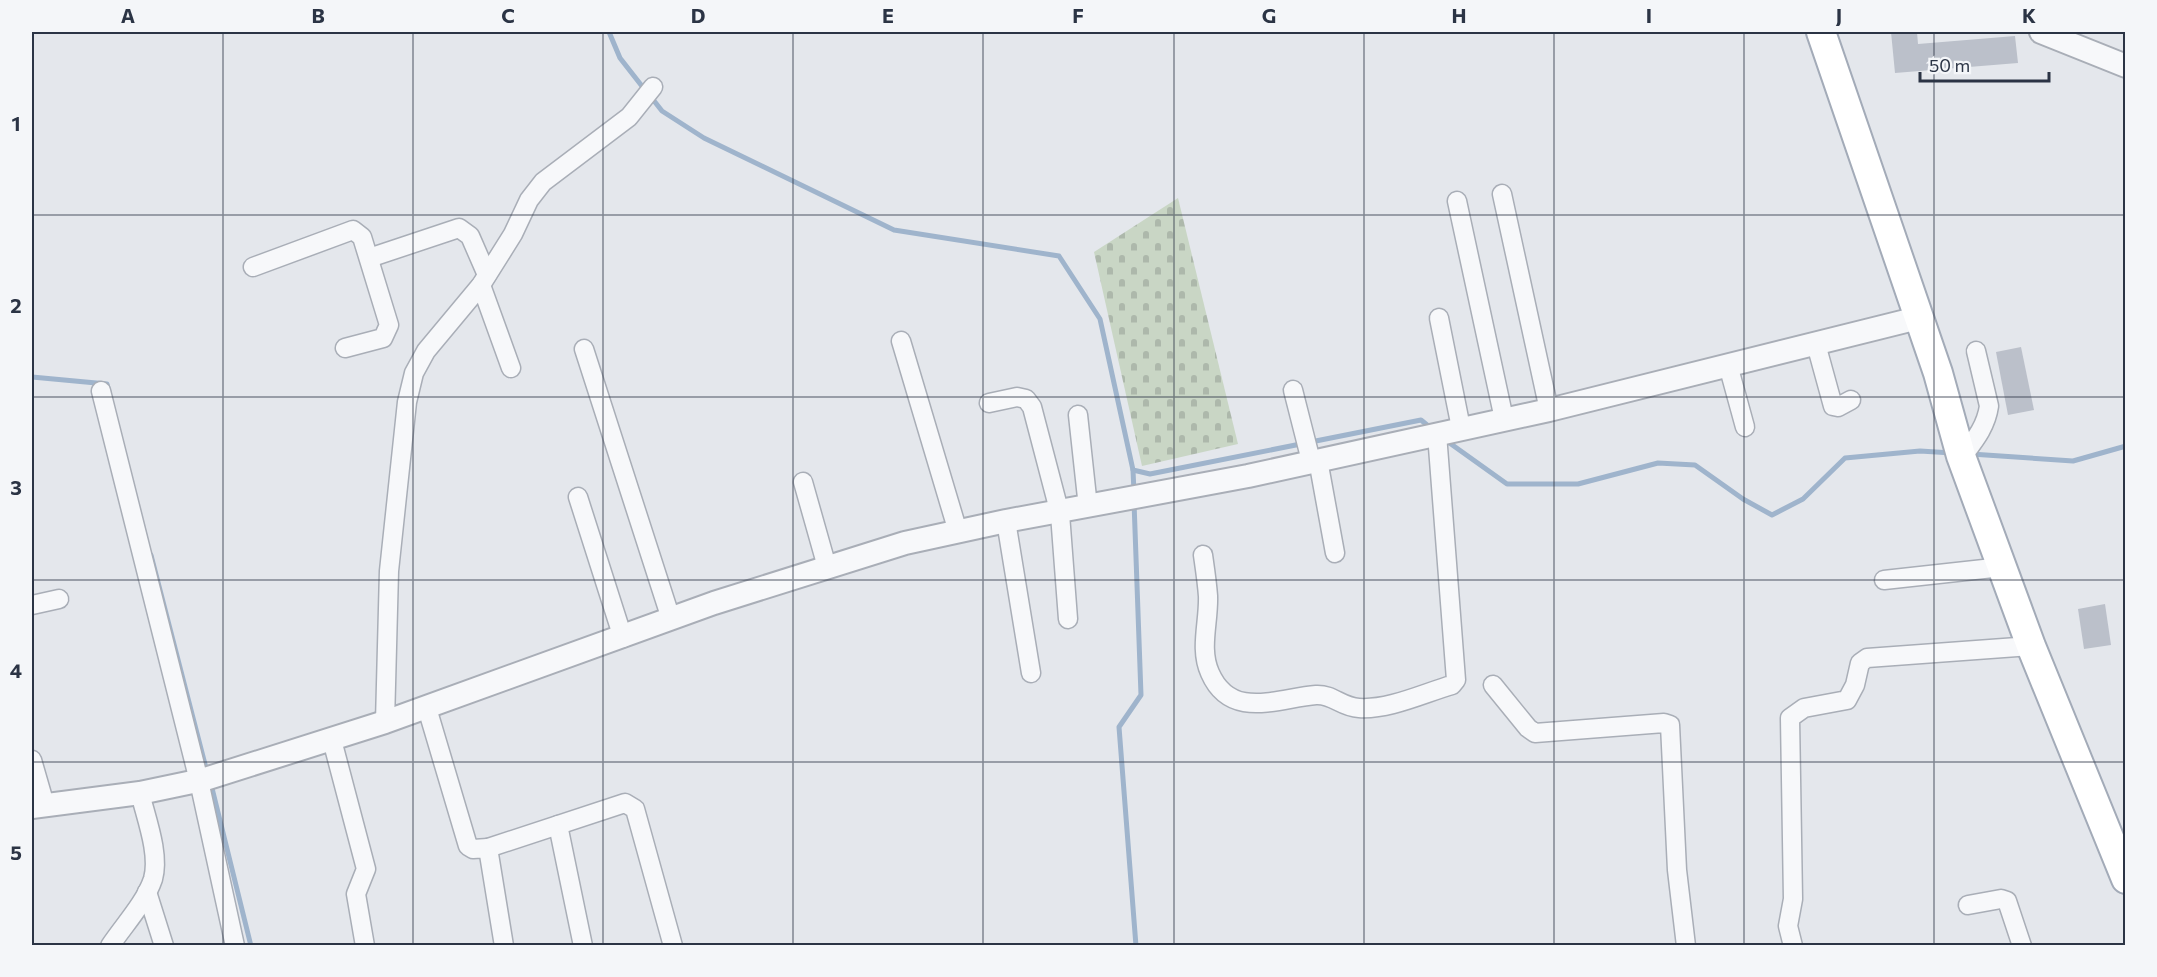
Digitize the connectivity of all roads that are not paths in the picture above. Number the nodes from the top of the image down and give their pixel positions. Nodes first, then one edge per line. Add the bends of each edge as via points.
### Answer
1 (1821, 32) edge
2 (2041, 32) edge
3 (2126, 66) edge
4 (652, 87) dead end
5 (1502, 194) dead end
6 (1457, 201) dead end
7 (369, 258) junction
8 (253, 267) dead end
9 (484, 280) junction
10 (1439, 318) dead end
11 (1918, 318) junction
12 (900, 341) dead end
13 (1816, 344) junction
14 (345, 348) dead end
15 (584, 349) dead end
16 (1976, 351) dead end
17 (1728, 365) junction
18 (511, 368) dead end
19 (1293, 390) dead end
20 (101, 392) dead end
21 (1851, 400) dead end
22 (989, 403) dead end
23 (1549, 410) junction
24 (1078, 415) dead end
25 (1504, 419) junction
26 (1746, 427) dead end
27 (1448, 431) junction
28 (1960, 453) junction
29 (1314, 460) junction
30 (803, 482) dead end
31 (578, 497) dead end
32 (1088, 507) junction
33 (1060, 513) junction
34 (1006, 521) junction
35 (958, 532) junction
36 (1335, 553) dead end
37 (1203, 555) dead end
38 (827, 567) junction
39 (2002, 567) junction
40 (1884, 580) dead end
41 (59, 599) dead end
42 (32, 604) edge
43 (670, 619) junction
44 (1068, 619) dead end
45 (623, 638) junction
46 (2031, 646) junction
47 (1031, 673) dead end
48 (1492, 685) dead end
49 (427, 708) junction
50 (385, 722) junction
51 (332, 741) junction
52 (32, 760) edge
53 (206, 779) junction
54 (140, 793) junction
55 (38, 806) edge
56 (558, 825) junction
57 (488, 848) junction
58 (2126, 879) edge
59 (147, 892) junction
60 (1968, 905) dead end
61 (110, 945) edge
62 (164, 945) edge
63 (235, 945) edge
64 (365, 945) edge
65 (504, 945) edge
66 (583, 945) edge
67 (673, 945) edge
68 (1686, 945) edge
69 (1793, 945) edge
70 (2022, 945) edge

1 - 11 main road
2 - 3 street
4 - 9 street via 629,117 543,182
5 - 23 street
6 - 25 street
7 - 8 street via 362,237 353,230
7 - 9 street via 459,228 470,236
7 - 14 street via 388,332 383,338
9 - 18 street
9 - 50 street via 426,351 414,373 407,402 389,571
10 - 27 street
11 - 13 street
11 - 28 main road
12 - 35 street
13 - 17 street
13 - 21 street via 1833,406
15 - 43 street
16 - 28 street via 1988,415 1984,428
17 - 23 street
17 - 26 street
19 - 29 street
20 - 53 street
22 - 33 street via 1017,396 1032,407
23 - 25 street
24 - 32 street
25 - 27 street
27 - 29 street
27 - 37 street via 1456,680 1452,685 1362,708 1343,706 1328,695 1241,703 1211,675 1204,656 1208,597
28 - 39 main road
29 - 32 street
29 - 36 street
30 - 38 street
31 - 45 street
32 - 33 street
33 - 34 street
33 - 44 street
34 - 35 street
34 - 47 street
35 - 38 street via 905,543
38 - 43 street
39 - 40 street
39 - 46 main road
41 - 42 street
43 - 45 street
45 - 49 street
46 - 58 main road
46 - 69 street via 1867,658 1860,663 1847,700 1804,708 1790,718 1793,899 1788,926
48 - 68 street via 1535,733 1670,725 1677,870
49 - 50 street
49 - 57 street via 468,846
50 - 51 street
51 - 53 street
51 - 64 street via 366,869 356,894
52 - 55 street
53 - 54 street
53 - 63 street
54 - 55 street
54 - 59 street via 154,861
56 - 57 street
56 - 66 street
56 - 67 street via 625,803 635,809
57 - 65 street
59 - 61 street
59 - 62 street
60 - 70 street via 2007,901

